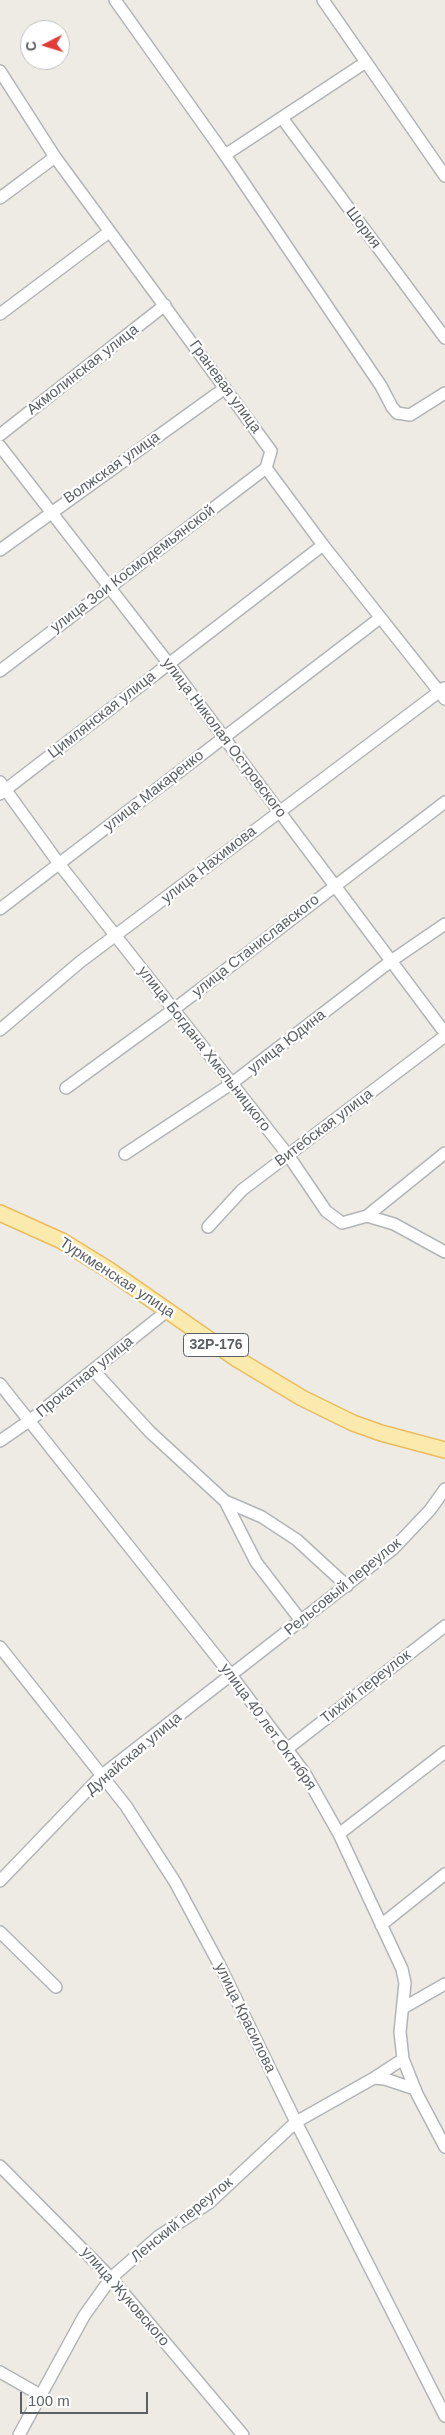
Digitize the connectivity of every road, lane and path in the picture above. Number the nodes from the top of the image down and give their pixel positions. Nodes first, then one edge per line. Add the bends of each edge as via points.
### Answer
1 (115, 0) edge
2 (323, 0) edge
3 (366, 62) junction
4 (0, 71) edge
5 (282, 118) junction
6 (225, 155) junction
7 (55, 157) junction
8 (445, 176) edge
9 (0, 198) edge
10 (109, 232) junction
11 (165, 306) junction
12 (0, 314) edge
13 (445, 338) edge
14 (225, 388) junction
15 (445, 393) edge
16 (0, 435) edge
17 (0, 446) edge
18 (266, 468) junction
19 (51, 512) junction
20 (323, 545) junction
21 (0, 550) edge
22 (109, 588) junction
23 (380, 618) junction
24 (168, 664) junction
25 (0, 671) edge
26 (443, 692) edge
27 (222, 738) junction
28 (2, 788) edge
29 (445, 802) edge
30 (279, 811) junction
31 (60, 865) junction
32 (335, 884) junction
33 (0, 909) edge
34 (445, 924) edge
35 (117, 936) junction
36 (391, 961) junction
37 (173, 1010) junction
38 (0, 1030) edge
39 (445, 1035) edge
40 (231, 1084) junction
41 (66, 1088) dead end
42 (125, 1154) dead end
43 (445, 1154) edge
44 (288, 1155) junction
45 (0, 1213) edge
46 (367, 1216) junction
47 (208, 1227) dead end
48 (445, 1252) edge
49 (167, 1311) junction
50 (93, 1370) junction
51 (0, 1384) edge
52 (29, 1421) junction
53 (0, 1440) edge
54 (445, 1450) edge
55 (445, 1489) edge
56 (225, 1501) junction
57 (347, 1586) junction
58 (302, 1622) junction
59 (445, 1626) edge
60 (0, 1647) edge
61 (231, 1675) junction
62 (288, 1749) junction
63 (445, 1752) edge
64 (102, 1775) junction
65 (339, 1834) junction
66 (445, 1874) edge
67 (0, 1881) edge
68 (381, 1925) junction
69 (0, 1932) edge
70 (445, 1984) edge
71 (56, 1987) dead end
72 (403, 2008) junction
73 (402, 2059) junction
74 (374, 2078) junction
75 (415, 2089) junction
76 (296, 2122) junction
77 (445, 2147) edge
78 (0, 2166) edge
79 (111, 2278) junction
80 (0, 2372) edge
81 (42, 2396) junction
82 (445, 2416) edge
83 (19, 2435) edge
84 (243, 2435) edge

1 - 6 street
2 - 3 street
3 - 5 street
3 - 8 street
4 - 7 street, Граневая улица
5 - 6 street
5 - 13 street, Шория
6 - 15 street via 397,413 410,415
7 - 9 street
7 - 10 street, Граневая улица
10 - 11 street, Граневая улица
10 - 12 street
11 - 14 street, Граневая улица
11 - 16 street, Акмолинская улица
14 - 18 street, Граневая улица via 271,451
14 - 19 street, Волжская улица
17 - 19 street, улица Николая Островского
18 - 20 street
18 - 22 street, улица Зои Космодемьянской
19 - 21 street, Волжская улица
19 - 22 street, улица Николая Островского
20 - 23 street
20 - 24 street, Цимлянская улица
22 - 24 street, улица Николая Островского
22 - 25 street, улица Зои Космодемьянской
23 - 26 street
23 - 27 street, улица Макаренко
24 - 27 street, улица Николая Островского
24 - 28 street, Цимлянская улица
26 - 30 street, улица Нахимова
27 - 30 street, улица Николая Островского
27 - 31 street, улица Макаренко
28 - 31 street, улица Богдана Хмельницкого
29 - 32 street, улица Станиславского
30 - 32 street, улица Николая Островского
30 - 35 street, улица Нахимова
31 - 33 street, улица Макаренко
31 - 35 street, улица Богдана Хмельницкого
32 - 36 street, улица Николая Островского
32 - 37 street, улица Станиславского
34 - 36 street, улица Юдина
35 - 37 street, улица Богдана Хмельницкого
35 - 38 street, улица Нахимова via 80,962
36 - 39 street, улица Николая Островского
36 - 40 street, улица Юдина
37 - 40 street, улица Богдана Хмельницкого
37 - 41 street, улица Станиславского
39 - 44 street, Витебская улица
40 - 42 street, улица Юдина
40 - 44 street, улица Богдана Хмельницкого
43 - 46 street
44 - 46 street, улица Богдана Хмельницкого via 334,1218 342,1223
44 - 47 street, Витебская улица via 242,1190
45 - 49 main road, Туркменская улица / 32Р-176 via 62,1241
46 - 48 street via 394,1224
49 - 50 street, Прокатная улица
49 - 54 main road, Туркменская улица / 32Р-176 via 276,1384 327,1411 381,1434
50 - 52 street, Прокатная улица
50 - 56 street via 150,1432
51 - 52 street, улица 40 лет Октября
52 - 53 street, Прокатная улица
52 - 61 street, улица 40 лет Октября
55 - 57 street, Рельсовый переулок via 393,1549
56 - 57 street via 262,1517 297,1540
56 - 58 street via 256,1562
57 - 58 street, Рельсовый переулок
58 - 61 street, Рельсовый переулок
59 - 62 street, Тихий переулок
60 - 64 street, улица Красилова
61 - 62 street, улица 40 лет Октября
61 - 64 street, Дунайская улица
62 - 65 street, улица 40 лет Октября
63 - 65 street
64 - 67 street, Дунайская улица
64 - 76 street, улица Красилова via 175,1882
65 - 68 street, улица 40 лет Октября
66 - 68 street
68 - 72 street, улица 40 лет Октября via 402,1969 405,1983
69 - 71 street
70 - 72 street
72 - 73 street, улица 40 лет Октября via 400,2032
73 - 74 street, Ленский переулок
73 - 75 street, улица 40 лет Октября
74 - 75 street via 385,2078
74 - 76 street, Ленский переулок
75 - 77 street, улица 40 лет Октября
76 - 79 street, Ленский переулок via 209,2203 159,2236
76 - 82 street, улица Красилова
78 - 79 street, улица Жуковского
79 - 81 street, Ленский переулок via 84,2316
79 - 84 street, улица Жуковского
80 - 81 street
81 - 83 street, Ленский переулок

